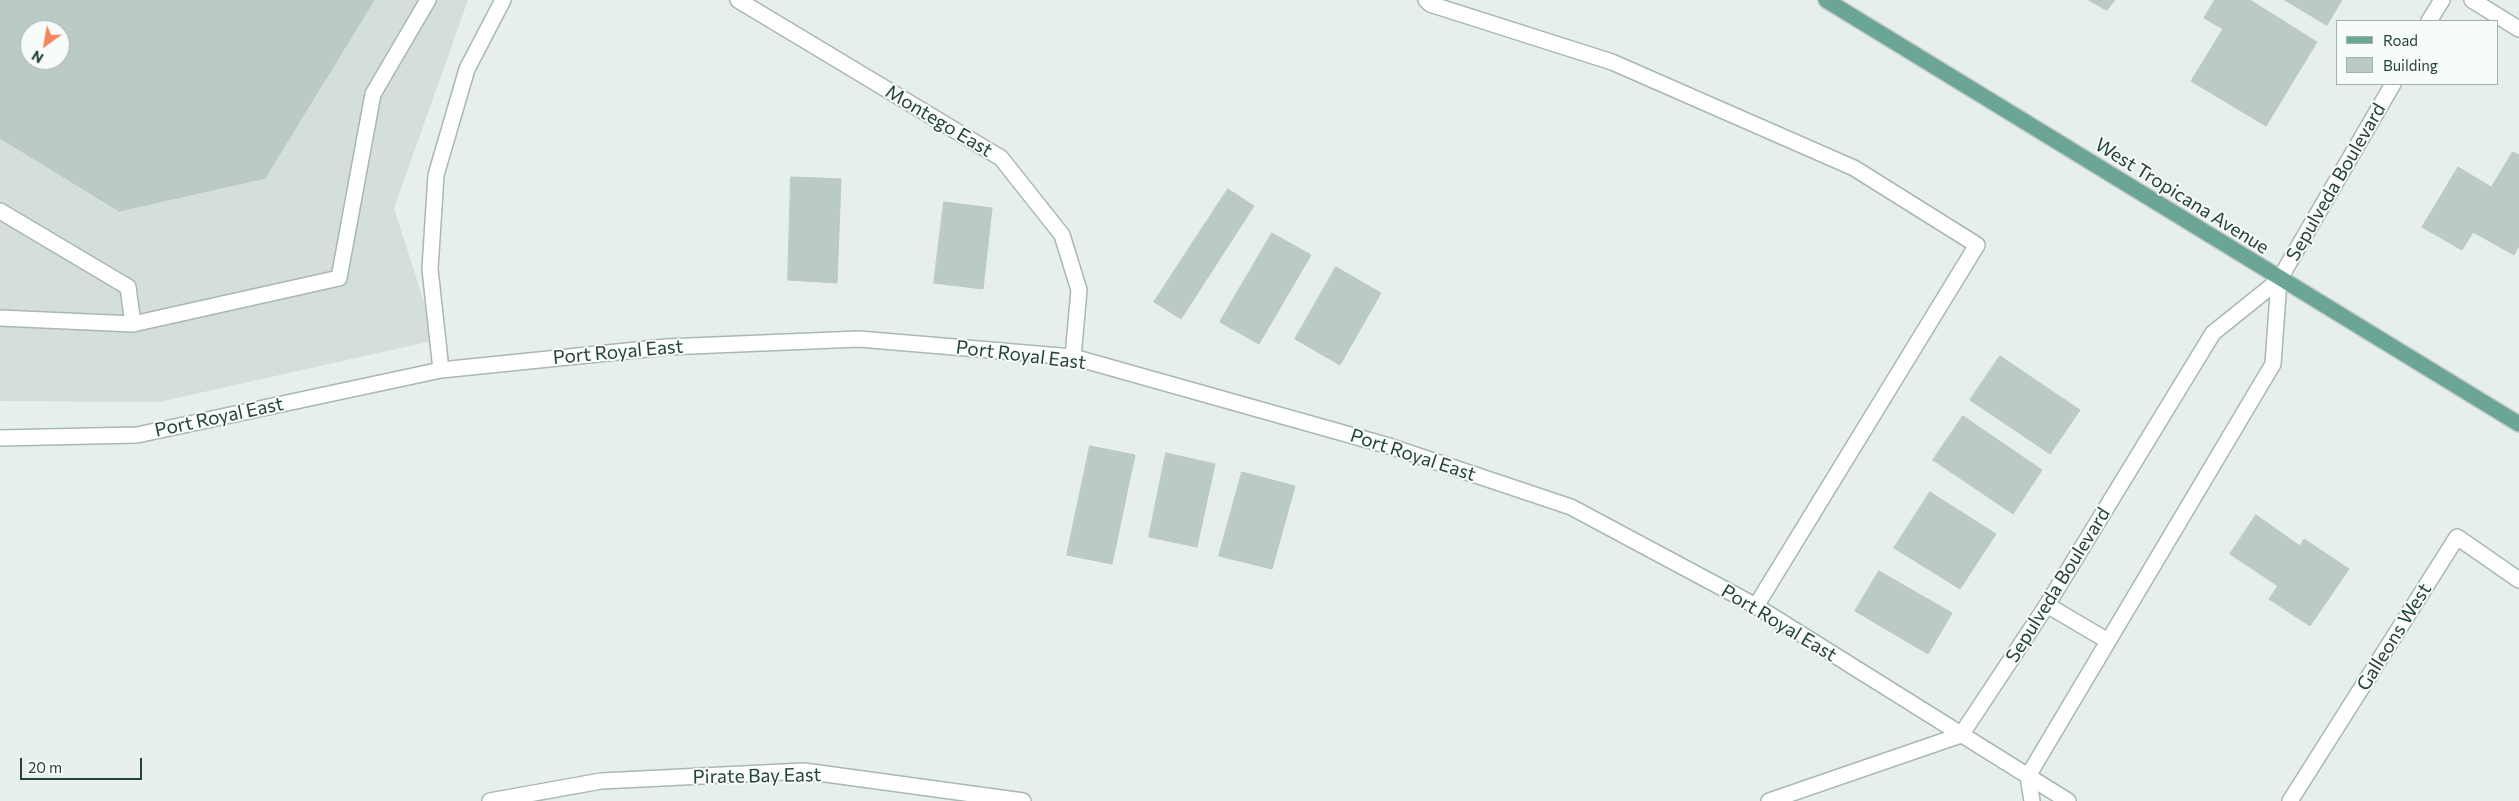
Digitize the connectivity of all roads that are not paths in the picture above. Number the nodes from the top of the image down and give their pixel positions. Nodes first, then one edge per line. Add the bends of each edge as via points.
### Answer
1 (428, 0) edge
2 (504, 0) edge
3 (738, 0) edge
4 (1426, 0) edge
5 (1826, 0) edge
6 (2442, 0) edge
7 (2472, 0) edge
8 (2430, 20) edge
9 (2519, 29) edge
10 (2392, 85) edge
11 (0, 211) edge
12 (2279, 280) junction
13 (0, 318) edge
14 (133, 324) junction
15 (1073, 357) junction
16 (440, 370) junction
17 (2519, 424) edge
18 (0, 438) edge
19 (2519, 580) edge
20 (2047, 605) junction
21 (1756, 606) junction
22 (2108, 641) junction
23 (1961, 735) junction
24 (2028, 776) junction
25 (490, 801) edge
26 (1023, 801) edge
27 (1769, 801) edge
28 (2032, 801) edge
29 (2068, 801) edge
30 (2290, 801) edge

1 - 14 street via 373,94 338,278
2 - 16 street via 467,69 436,175 430,269
3 - 15 street, Montego East via 1001,158 1062,235 1079,290
4 - 21 street via 1430,4 1612,62 1845,164 1977,245
5 - 12 main road, West Tropicana Avenue
6 - 8 street
7 - 9 street
10 - 12 street, Sepulveda Boulevard
11 - 14 street via 128,287
12 - 17 main road, West Tropicana Avenue
12 - 20 street, Sepulveda Boulevard via 2213,333
12 - 22 street, Sepulveda Boulevard via 2273,364
13 - 14 street
15 - 16 street, Port Royal East via 860,339 666,347
15 - 21 street, Port Royal East via 1389,446 1571,507
16 - 18 street, Port Royal East via 137,435
19 - 30 street, Galleons West via 2457,537
20 - 22 street
20 - 23 street, Sepulveda Boulevard
21 - 23 street, Port Royal East
22 - 24 street, Sepulveda Boulevard
23 - 24 street, Port Royal East
23 - 27 street
24 - 28 street
24 - 29 street, Port Royal East
25 - 26 street, Pirate Bay East via 601,781 804,771

